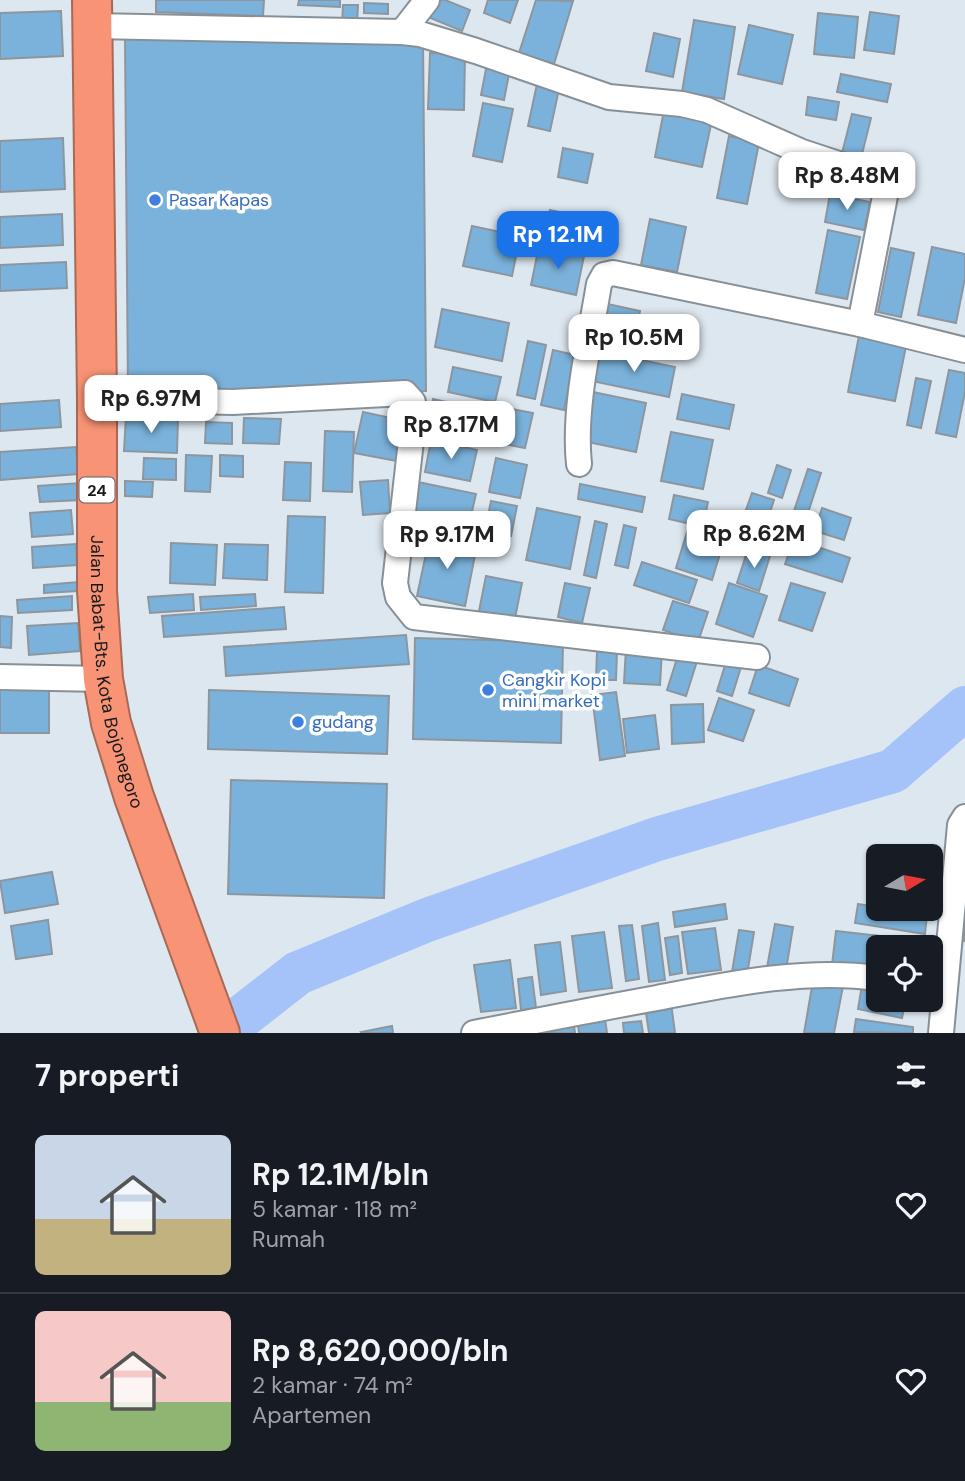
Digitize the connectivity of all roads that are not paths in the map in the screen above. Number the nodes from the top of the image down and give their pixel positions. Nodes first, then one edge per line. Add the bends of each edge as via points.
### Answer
1 (427, 0) edge
2 (93, 13) edge
3 (402, 32) junction
4 (860, 324) junction
5 (965, 350) edge
6 (97, 399) junction
7 (579, 464) dead end
8 (757, 657) dead end
9 (0, 677) edge
10 (103, 679) junction
11 (965, 817) edge
12 (943, 944) edge
13 (866, 976) edge
14 (939, 1012) edge
15 (219, 1033) edge
16 (474, 1033) edge
17 (941, 1033) edge

1 - 3 street
2 - 3 street
2 - 6 highway, Jalan Babat-Bts. Kota Bojonegoro / 24
3 - 4 street via 476,51 610,97 707,110 802,152 884,179 887,186
4 - 5 street
4 - 7 street via 613,273 604,275 579,415
6 - 8 street via 233,402 405,393 413,402 414,414 395,583 398,597 414,617
6 - 10 highway, Jalan Babat-Bts. Kota Bojonegoro / 24 via 97,591
9 - 10 street
10 - 15 highway, Jalan Babat-Bts. Kota Bojonegoro / 24 via 134,797
11 - 12 street via 960,825
13 - 16 street via 807,975 737,984
14 - 17 street

